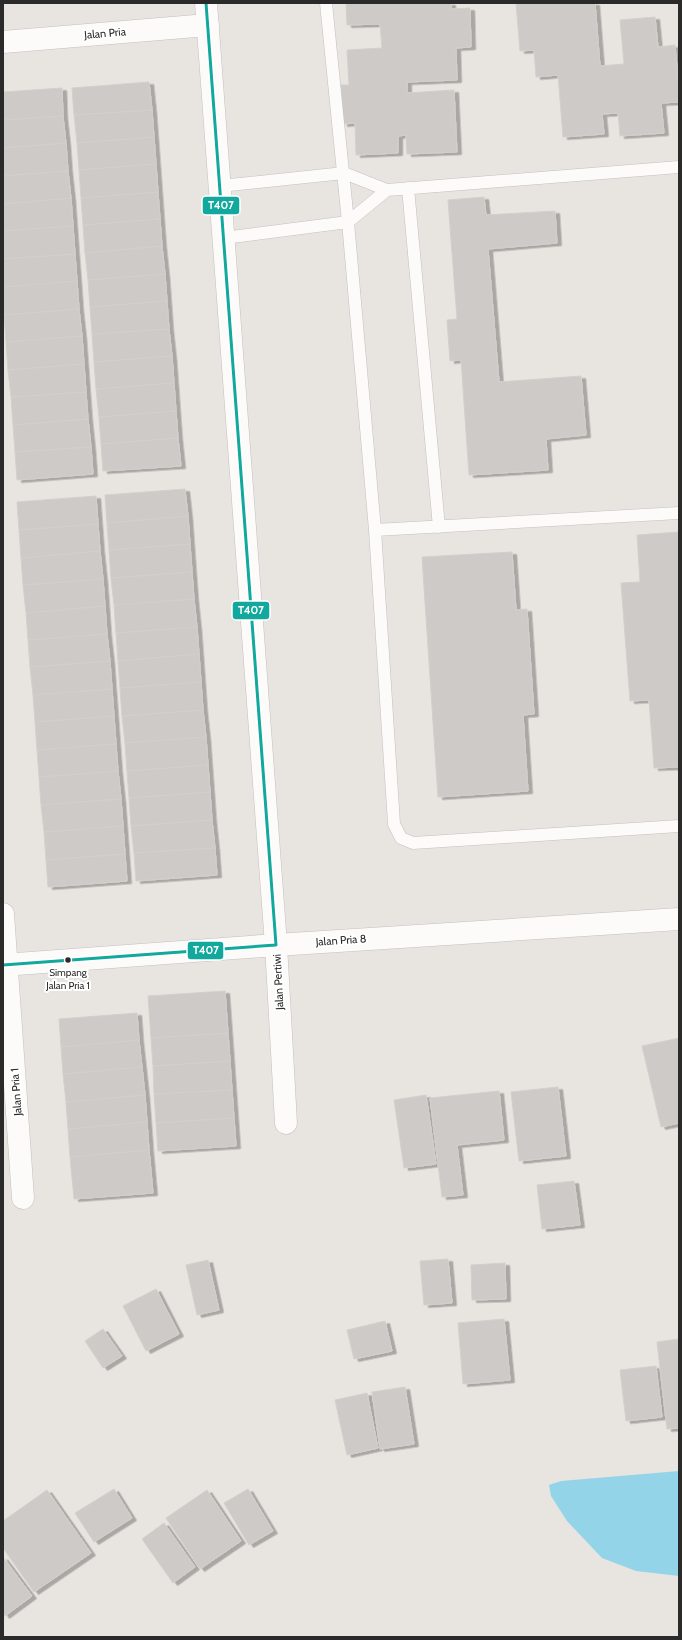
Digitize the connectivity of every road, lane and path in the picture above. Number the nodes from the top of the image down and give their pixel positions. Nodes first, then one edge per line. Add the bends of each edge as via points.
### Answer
1 (206, 3) edge
2 (326, 3) edge
3 (208, 25) junction
4 (3, 42) edge
5 (679, 167) edge
6 (344, 173) junction
7 (220, 186) junction
8 (408, 188) junction
9 (387, 190) junction
10 (348, 222) junction
11 (224, 238) junction
12 (679, 512) edge
13 (439, 526) junction
14 (375, 530) junction
15 (679, 826) edge
16 (3, 914) edge
17 (679, 919) edge
18 (276, 944) junction
19 (5, 965) edge
20 (286, 1123) dead end
21 (23, 1198) dead end

1 - 3 street, Jalan Pertiwi
2 - 6 lane
3 - 4 street, Jalan Pria
3 - 7 street, Jalan Pertiwi
5 - 8 lane
6 - 7 lane
6 - 9 lane
6 - 10 lane
7 - 11 street, Jalan Pertiwi
8 - 9 lane
8 - 13 lane
9 - 10 lane
10 - 11 lane
10 - 14 lane
11 - 18 street, Jalan Pertiwi
12 - 13 lane
13 - 14 lane
14 - 15 lane via 394,824 401,838 413,843
16 - 19 street, Jalan Pria 1
17 - 18 street, Jalan Pria 8
18 - 19 street, Jalan Pria 8
18 - 20 street, Jalan Pertiwi
19 - 21 street, Jalan Pria 1

